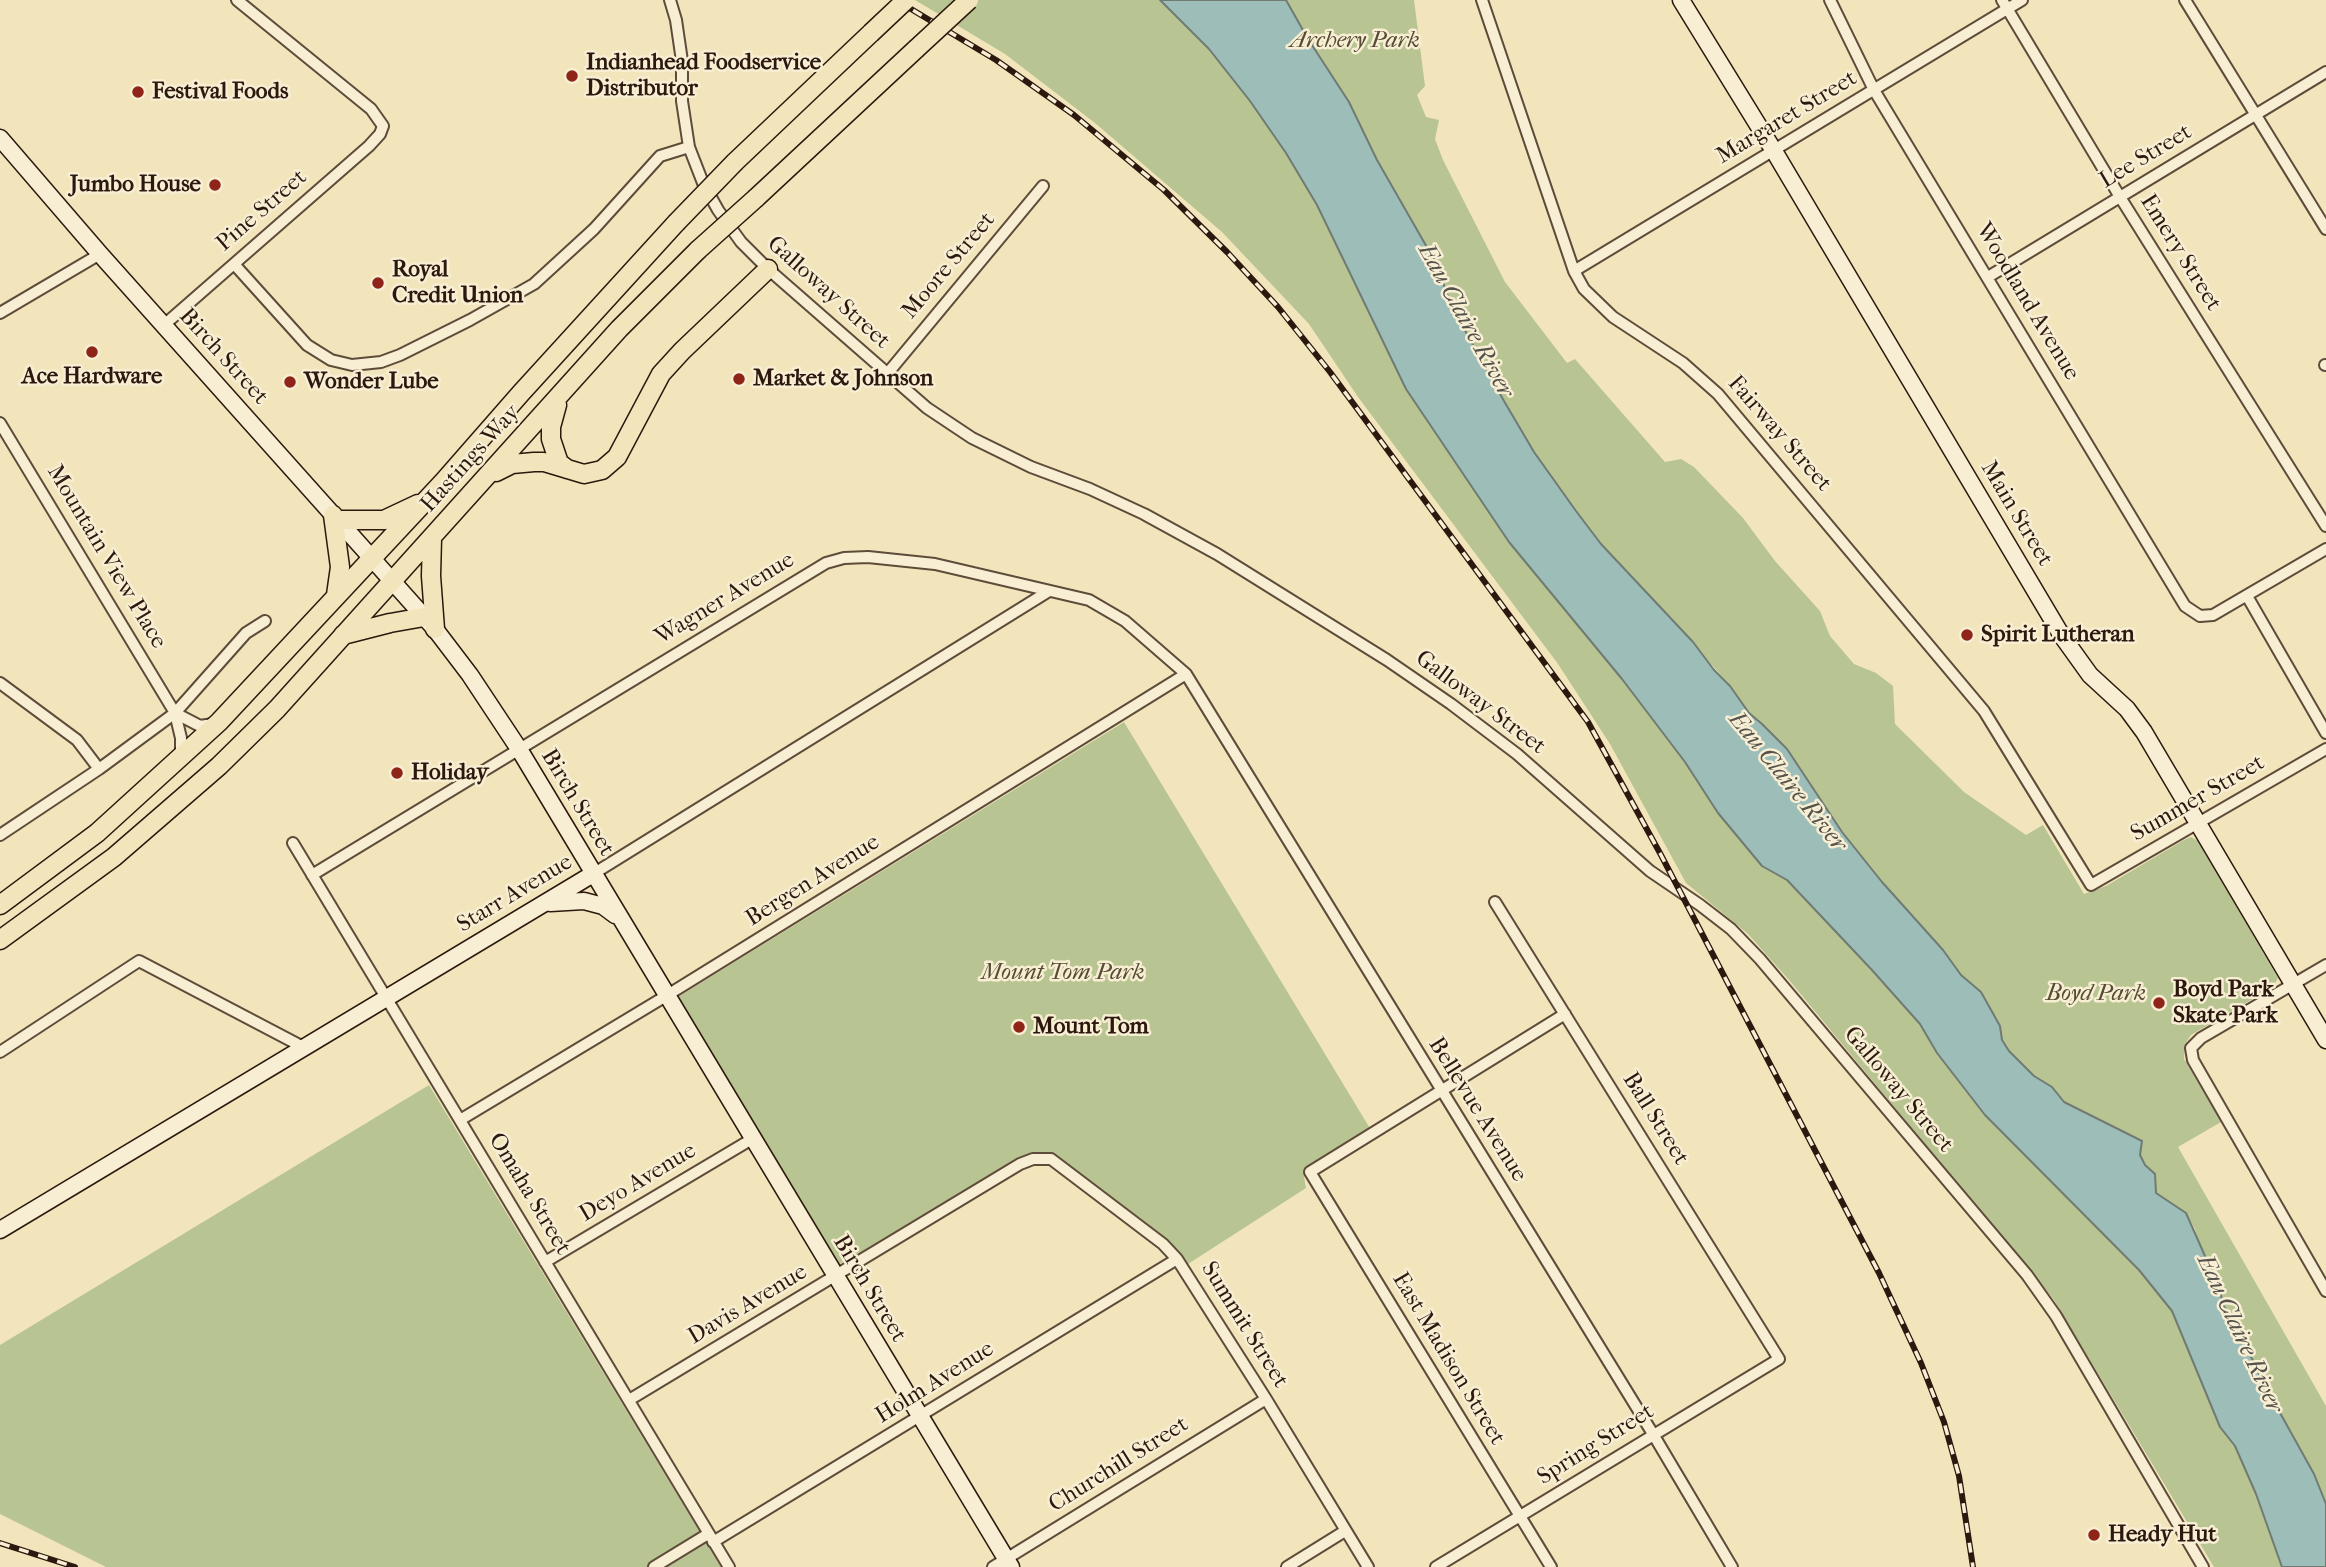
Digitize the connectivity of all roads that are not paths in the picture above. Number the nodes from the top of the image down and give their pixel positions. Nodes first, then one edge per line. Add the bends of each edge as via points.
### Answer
1 (237, 0) edge
2 (670, 0) edge
3 (906, 0) edge
4 (969, 0) edge
5 (1482, 0) edge
6 (1681, 0) edge
7 (1830, 0) edge
8 (2022, 0) edge
9 (2185, 0) edge
10 (2004, 4) edge
11 (2326, 72) edge
12 (1874, 90) junction
13 (2256, 115) junction
14 (0, 138) edge
15 (689, 147) junction
16 (1774, 151) junction
17 (1043, 186) dead end
18 (2120, 197) junction
19 (2326, 229) edge
20 (100, 254) junction
21 (234, 264) junction
22 (768, 269) junction
23 (1574, 271) junction
24 (1988, 277) junction
25 (0, 313) edge
26 (164, 325) junction
27 (887, 374) junction
28 (558, 398) junction
29 (0, 423) edge
30 (567, 469) junction
31 (485, 480) junction
32 (425, 502) junction
33 (336, 518) junction
34 (2326, 526) edge
35 (432, 538) junction
36 (2326, 550) edge
37 (372, 558) junction
38 (392, 581) junction
39 (1049, 591) junction
40 (336, 595) junction
41 (2247, 596) junction
42 (265, 621) dead end
43 (429, 623) junction
44 (343, 635) junction
45 (1186, 674) junction
46 (0, 683) edge
47 (175, 713) junction
48 (219, 722) junction
49 (2326, 733) edge
50 (519, 749) junction
51 (2326, 749) edge
52 (181, 756) junction
53 (99, 769) junction
54 (2199, 822) junction
55 (0, 835) edge
56 (293, 843) dead end
57 (312, 874) junction
58 (593, 874) junction
59 (2091, 885) joint
60 (1495, 902) dead end
61 (0, 905) edge
62 (541, 905) junction
63 (619, 920) junction
64 (0, 940) edge
65 (2326, 965) edge
66 (2294, 984) junction
67 (666, 996) junction
68 (388, 997) junction
69 (1565, 1014) junction
70 (2326, 1040) edge
71 (303, 1047) junction
72 (0, 1052) edge
73 (1441, 1092) junction
74 (460, 1120) junction
75 (752, 1139) junction
76 (1033, 1159) joint
77 (0, 1230) edge
78 (1177, 1259) junction
79 (545, 1262) junction
80 (835, 1277) junction
81 (2326, 1291) edge
82 (1779, 1359) joint
83 (1266, 1398) junction
84 (629, 1400) junction
85 (920, 1417) junction
86 (1653, 1434) junction
87 (1520, 1517) junction
88 (1345, 1531) junction
89 (710, 1538) junction
90 (1003, 1564) edge
91 (654, 1567) edge
92 (729, 1567) edge
93 (1287, 1567) edge
94 (1368, 1567) edge
95 (1436, 1567) edge
96 (1551, 1567) edge
97 (1732, 1567) edge
98 (2203, 1567) edge

1 - 21 street, Pine Street via 371,109 383,126 369,146
2 - 15 street, Galloway Street via 682,61
3 - 32 main road, Hastings Way, bridge via 676,223
4 - 28 main road, Hastings Way, bridge via 698,250
5 - 23 street, Fairway Street
6 - 16 street, Main Street
7 - 12 street, Woodland Avenue
8 - 10 street, Margaret Street
9 - 13 street
10 - 12 street, Margaret Street
10 - 18 street, Emery Street
11 - 13 street, Lee Street
12 - 16 street, Margaret Street
12 - 24 street, Woodland Avenue
13 - 18 street, Lee Street
13 - 19 street
14 - 20 street, Birch Street
15 - 21 street via 660,156 594,229 534,284 380,362 352,365 331,360 307,345
15 - 22 street, Galloway Street via 718,210
16 - 23 street, Margaret Street
16 - 54 street, Main Street via 2062,636 2090,675 2144,732
17 - 27 street, Moore Street
18 - 24 street, Lee Street
18 - 34 street, Emery Street
20 - 25 street
20 - 26 street, Birch Street
21 - 26 street, Pine Street
22 - 27 street, Galloway Street
22 - 30 main road via 662,374 617,457 593,474
23 - 59 street, Fairway Street via 1597,304 1691,369 1727,404 1984,711
24 - 41 street, Woodland Avenue via 2185,606 2200,616 2213,615
26 - 33 street, Birch Street
27 - 98 street, Galloway Street via 972,438 1144,514 1387,660 1506,746 1650,871 1731,929 2027,1275 2056,1316
28 - 30 main road via 551,439 559,463
28 - 31 main road, Hastings Way
29 - 47 street, Mountain View Place
30 - 31 main road via 543,462 512,464
31 - 35 main road, Hastings Way
32 - 33 main road via 384,520
32 - 37 main road, Hastings Way
33 - 37 street, Birch Street
33 - 40 main road via 340,566
35 - 38 main road, Hastings Way
35 - 43 main road
36 - 41 street
37 - 38 street, Birch Street
37 - 40 main road, Hastings Way
38 - 43 street, Birch Street
38 - 44 main road, Hastings Way
39 - 45 street, Wagner Avenue via 1089,600 1125,621
39 - 50 street, Wagner Avenue via 935,564 868,557 826,563
39 - 58 street, Starr Avenue
40 - 48 main road, Hastings Way
41 - 49 street
42 - 47 street via 246,633
43 - 44 main road via 390,622
43 - 50 street, Birch Street
44 - 64 main road, Hastings Way via 219,766 114,857
45 - 67 street, Bergen Avenue
45 - 73 street, Bellevue Avenue
46 - 53 street via 77,740
47 - 48 street via 200,726
47 - 52 street, Mountain View Place
47 - 53 street
48 - 52 main road, Hastings Way
50 - 57 street, Wagner Avenue
50 - 58 street, Birch Street
51 - 54 street, Summer Street
52 - 61 main road, Hastings Way via 97,833
53 - 55 street
54 - 59 street, Summer Street
54 - 66 street, Main Street
56 - 57 street, Omaha Street
57 - 68 street, Omaha Street
58 - 62 street, Starr Avenue
58 - 63 street, Birch Street
60 - 69 street, Ball Street
62 - 63 street via 584,901 603,906
62 - 68 street, Starr Avenue
63 - 67 street, Birch Street
65 - 66 street
66 - 70 street, Main Street
66 - 81 street via 2191,1048 2193,1060
67 - 74 street, Bergen Avenue
67 - 75 street, Birch Street
68 - 71 street, Starr Avenue
68 - 74 street, Omaha Street
69 - 73 street
69 - 82 street, Ball Street
71 - 72 street via 139,961
71 - 77 street, Starr Avenue
73 - 86 street, Bellevue Avenue
73 - 87 street, East Madison Street via 1310,1172
74 - 79 street, Omaha Street
75 - 79 street, Deyo Avenue
75 - 80 street, Birch Street
76 - 78 street, Summit Street via 1051,1159
76 - 80 street, Davis Avenue
78 - 83 street, Summit Street
78 - 85 street, Holm Avenue
79 - 84 street, Omaha Street
80 - 84 street, Davis Avenue
80 - 85 street, Birch Street
82 - 86 street, Spring Street
83 - 88 street, Summit Street
83 - 90 street, Churchill Street
84 - 89 street, Omaha Street
85 - 89 street, Holm Avenue
85 - 90 street, Birch Street
86 - 87 street, Spring Street
86 - 97 street, Bellevue Avenue
87 - 95 street, Spring Street
87 - 96 street, East Madison Street
88 - 93 street
88 - 94 street, Summit Street
89 - 91 street, Holm Avenue
89 - 92 street, Omaha Street

